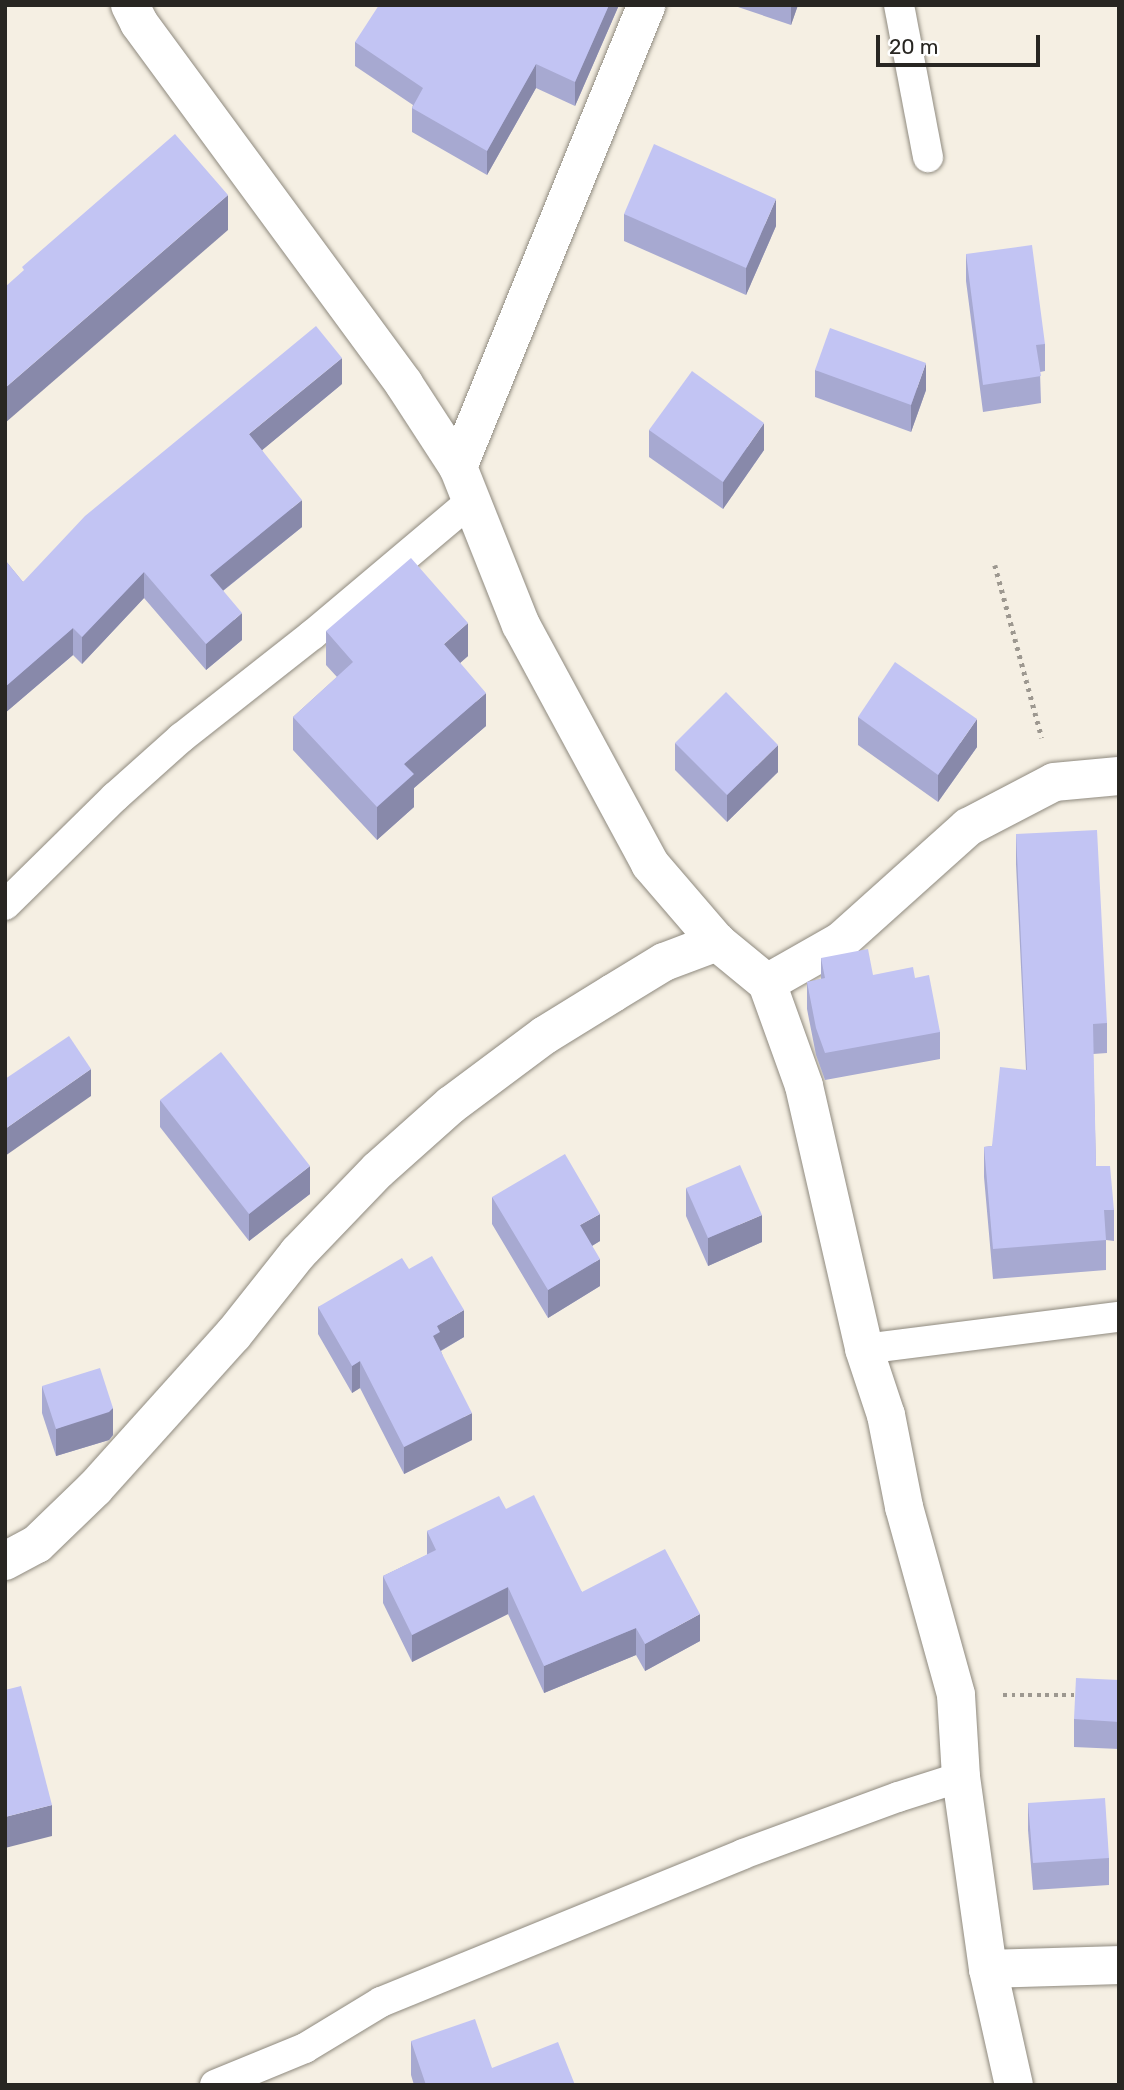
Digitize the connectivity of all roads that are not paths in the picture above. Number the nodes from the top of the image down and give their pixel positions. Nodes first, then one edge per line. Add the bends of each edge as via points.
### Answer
1 (130, 5) edge
2 (648, 5) edge
3 (900, 5) edge
4 (928, 157) dead end
5 (465, 484) junction
6 (1119, 776) edge
7 (5, 905) edge
8 (717, 942) junction
9 (767, 983) junction
10 (1119, 1317) edge
11 (864, 1349) junction
12 (5, 1561) edge
13 (961, 1777) junction
14 (1119, 1965) edge
15 (988, 1969) junction
16 (215, 2085) edge
17 (1014, 2085) edge

1 - 5 street via 404,384
2 - 5 street
3 - 4 lane
5 - 7 lane via 312,635 181,738
5 - 8 street via 521,625 626,821 650,864
6 - 9 street via 1055,782 968,827 841,941
8 - 9 street
8 - 12 street via 664,962 613,993 545,1035 451,1105 378,1170 298,1253 233,1335 95,1488 37,1544
9 - 11 street via 804,1086
10 - 11 lane
11 - 13 street via 886,1415 907,1519 956,1695
13 - 15 street
13 - 16 lane via 755,1850 381,2002 305,2048
14 - 15 street
15 - 17 street

